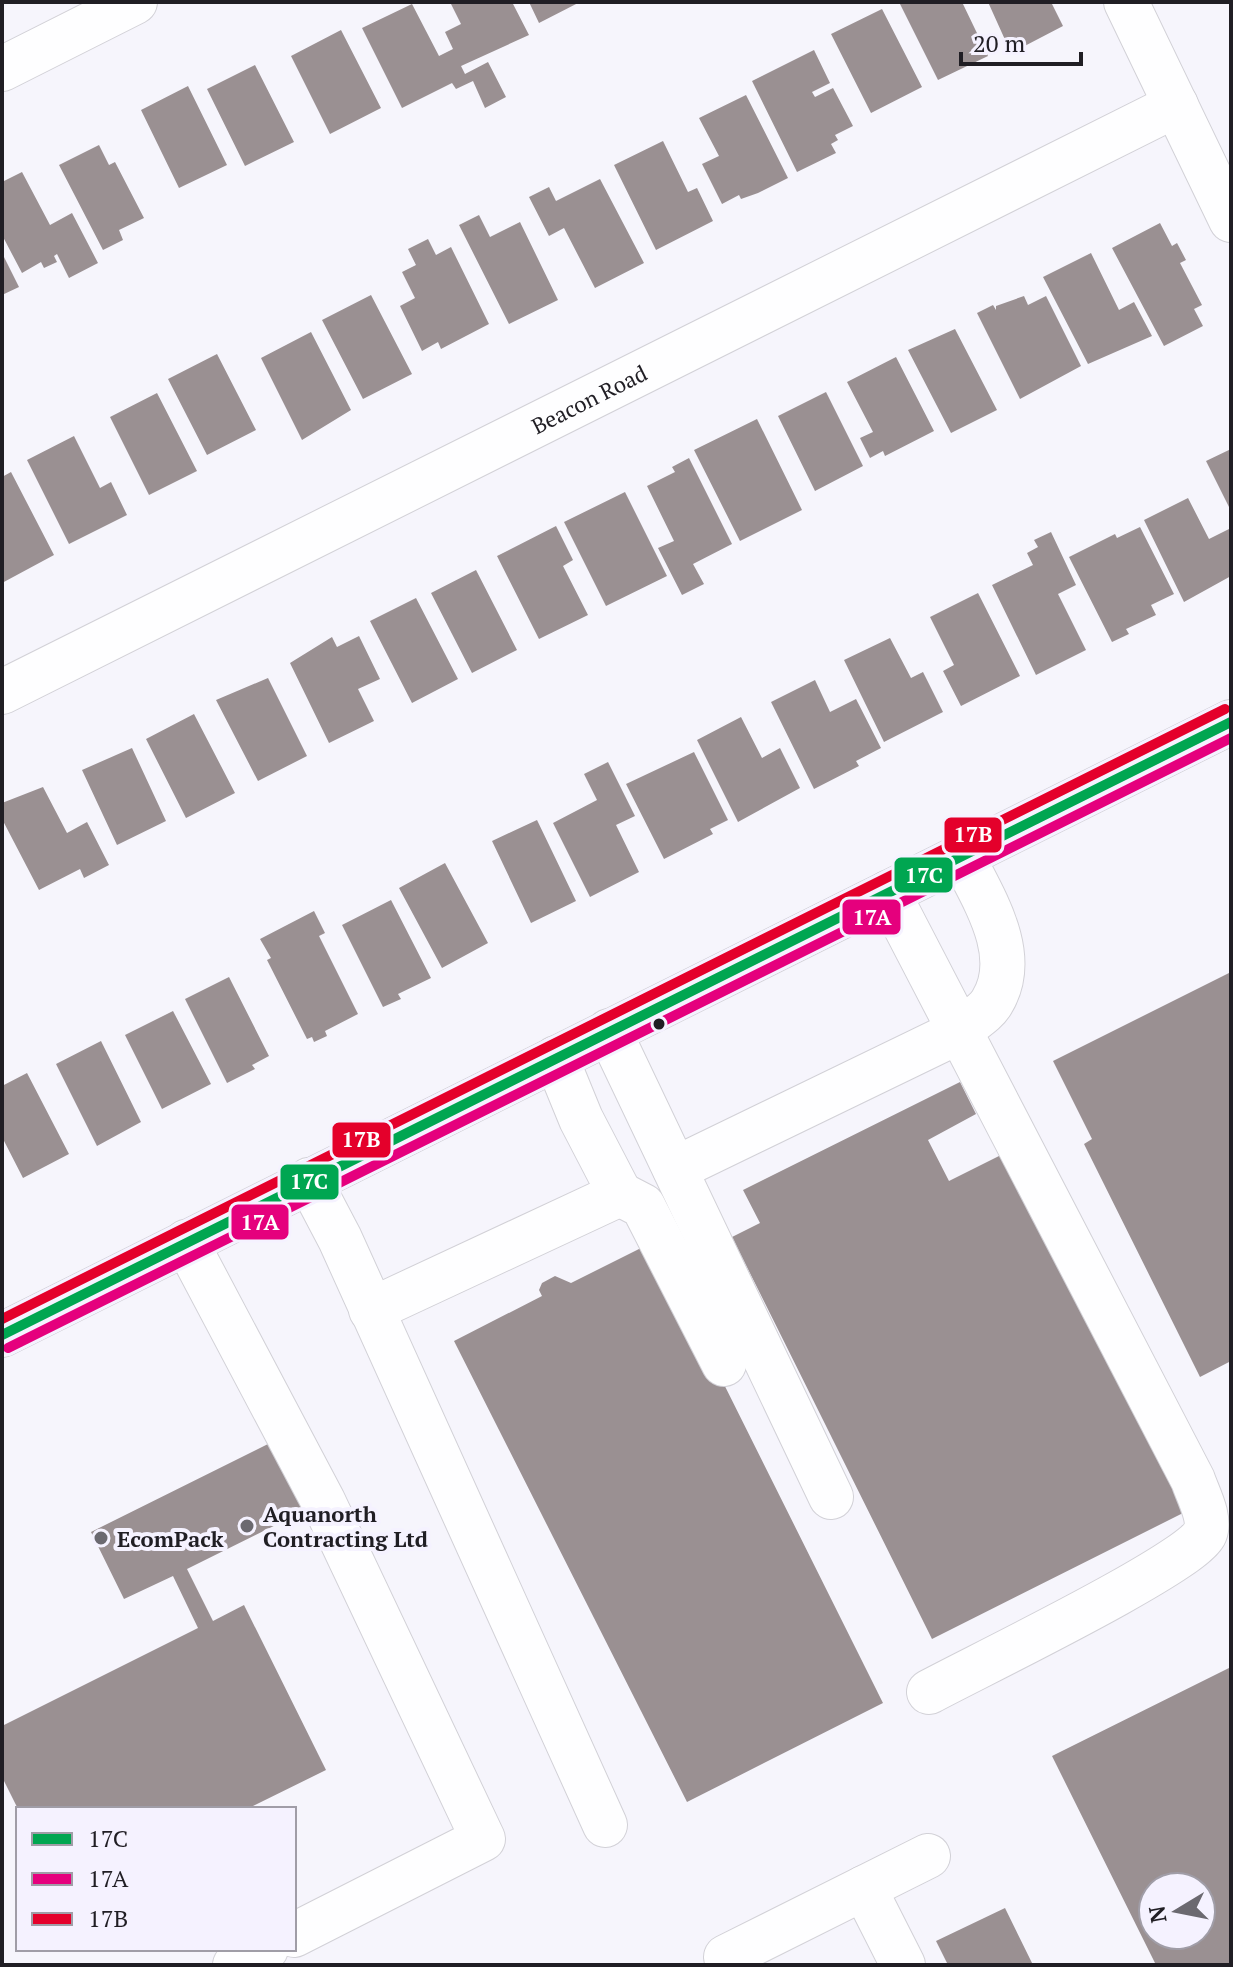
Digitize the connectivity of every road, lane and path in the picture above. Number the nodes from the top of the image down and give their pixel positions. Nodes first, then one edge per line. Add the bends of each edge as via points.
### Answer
1 (135, 2) edge
2 (1126, 2) edge
3 (86, 13) edge
4 (2, 69) edge
5 (1176, 105) junction
6 (1231, 220) edge
7 (2, 692) edge
8 (1231, 722) edge
9 (962, 856) junction
10 (888, 893) junction
11 (609, 1031) junction
12 (960, 1031) junction
13 (556, 1058) junction
14 (675, 1169) junction
15 (309, 1180) junction
16 (620, 1194) junction
17 (186, 1242) junction
18 (371, 1310) junction
19 (2, 1335) edge
20 (724, 1364) dead end
21 (831, 1497) dead end
22 (929, 1692) dead end
23 (605, 1825) dead end
24 (928, 1856) dead end
25 (864, 1888) junction
26 (296, 1934) edge
27 (262, 1951) edge
28 (726, 1957) dead end
29 (235, 1965) edge
30 (903, 1965) edge

1 - 3 street
2 - 5 street
3 - 4 street
5 - 6 street
5 - 7 street, Beacon Road
8 - 9 street
9 - 10 street
9 - 12 street via 990,911 1005,966 992,1003
10 - 11 street
10 - 12 street
11 - 13 street
11 - 14 street
12 - 14 street
12 - 22 street via 1193,1480 1207,1520 1198,1546
13 - 15 street
13 - 16 street
14 - 21 street
15 - 17 street
15 - 18 street
16 - 18 street
16 - 20 street via 643,1206
17 - 19 street
17 - 26 street via 323,1501 483,1839
18 - 23 street
24 - 25 street
25 - 28 street
25 - 30 street
27 - 29 street

